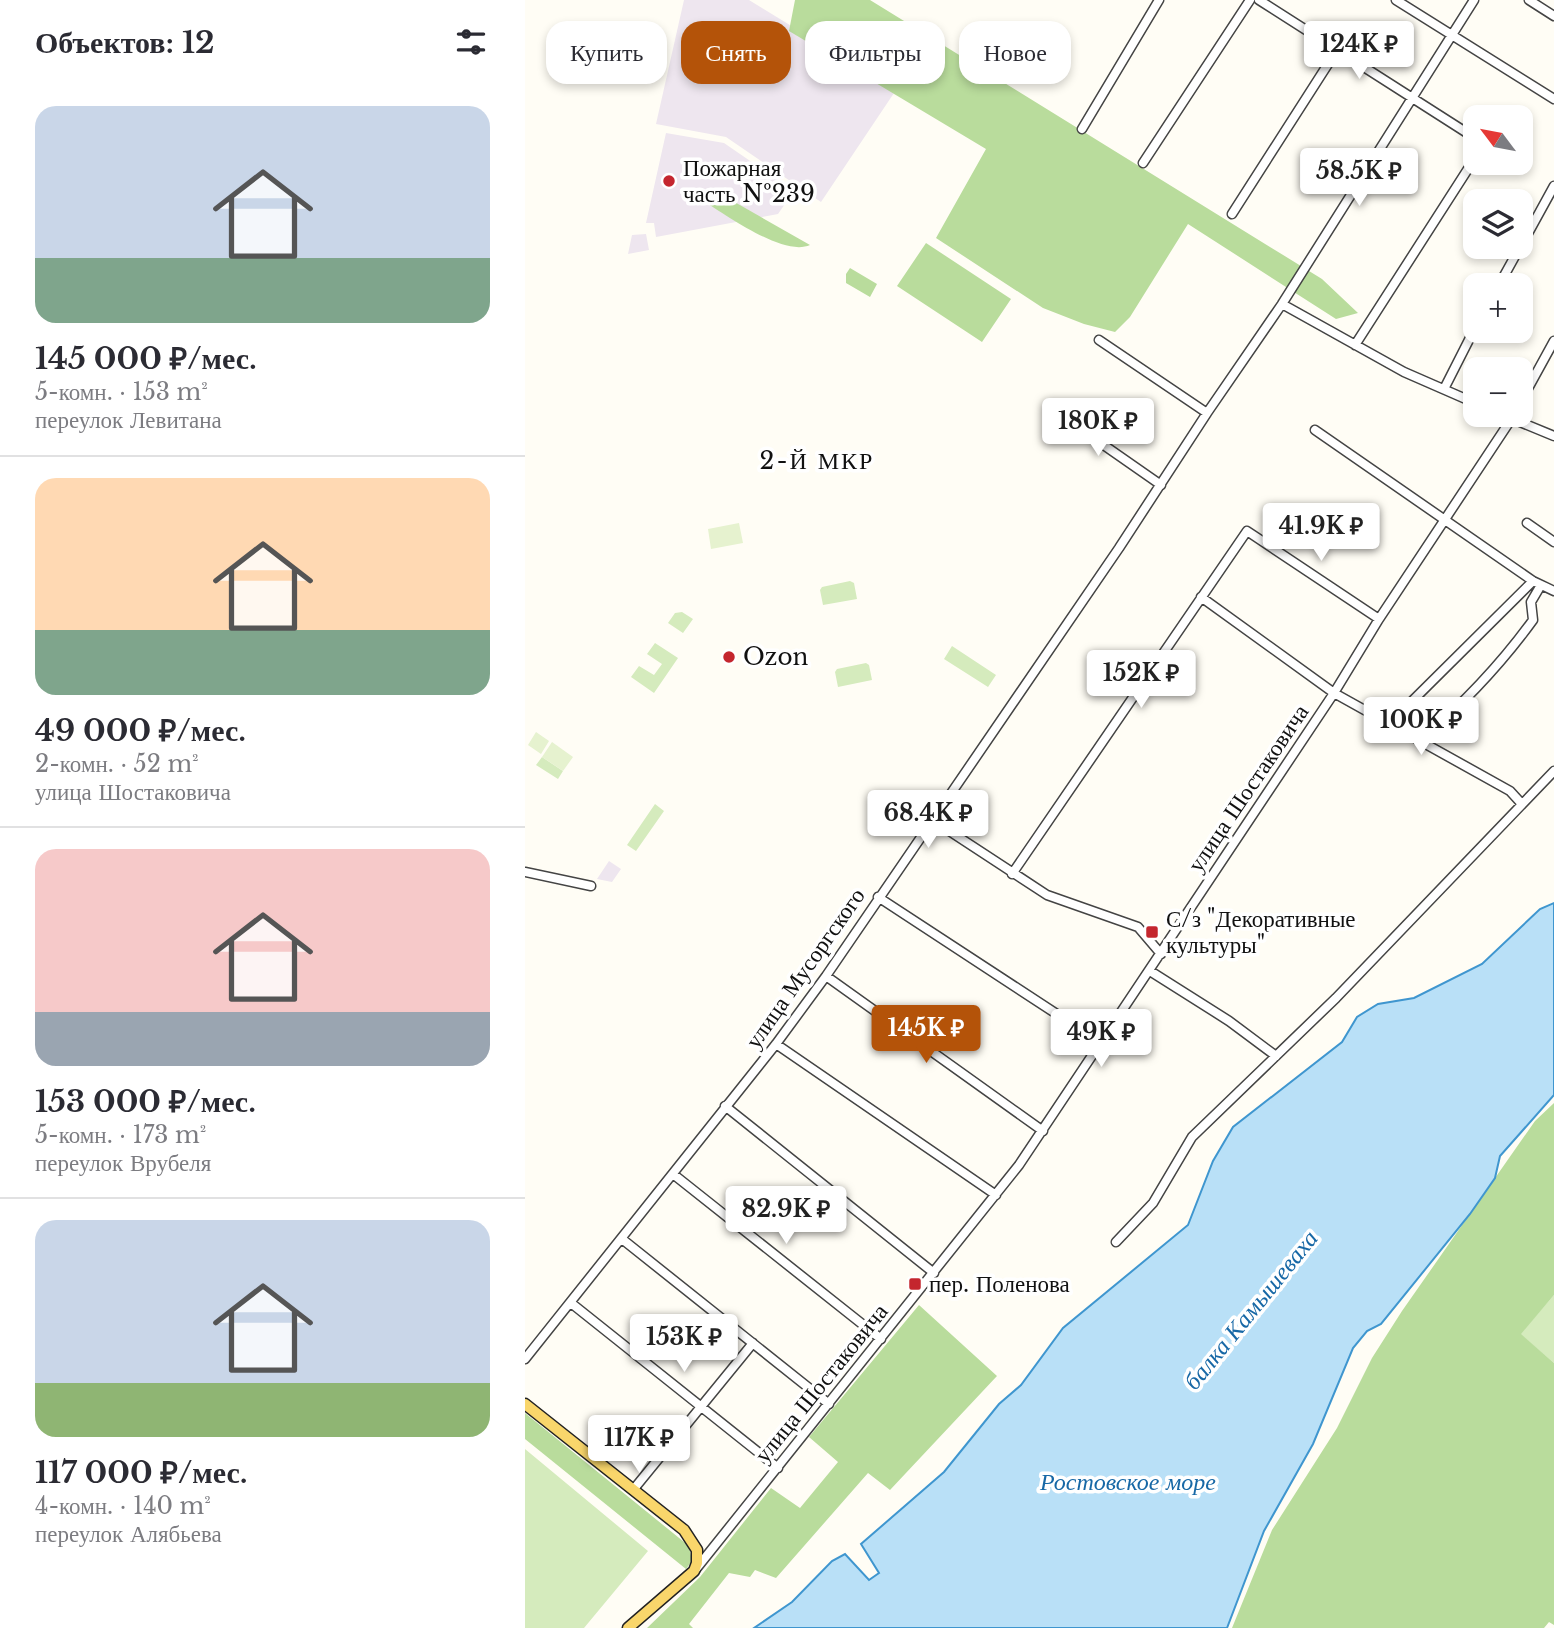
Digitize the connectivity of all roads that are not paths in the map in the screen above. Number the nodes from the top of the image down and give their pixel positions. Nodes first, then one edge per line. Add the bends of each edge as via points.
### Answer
1 (1159, 0) edge
2 (1250, 0) edge
3 (1258, 0) edge
4 (1396, 0) edge
5 (1474, 0) edge
6 (1529, 0) edge
7 (1554, 16) edge
8 (1452, 34) junction
9 (1337, 50) junction
10 (1411, 98) junction
11 (1554, 99) edge
12 (1082, 129) dead end
13 (1463, 130) edge
14 (1143, 163) dead end
15 (1464, 175) edge
16 (1554, 186) edge
17 (1232, 214) dead end
18 (1533, 224) edge
19 (1282, 304) junction
20 (1099, 340) dead end
21 (1554, 341) edge
22 (1467, 343) edge
23 (1355, 345) junction
24 (1533, 379) edge
25 (1444, 389) junction
26 (1463, 397) edge
27 (1052, 409) dead end
28 (1207, 413) junction
29 (1533, 426) edge
30 (1506, 427) edge
31 (1315, 430) dead end
32 (1554, 436) edge
33 (1161, 485) junction
34 (1444, 521) junction
35 (1527, 523) dead end
36 (1554, 542) edge
37 (1537, 583) junction
38 (1554, 591) edge
39 (1201, 597) junction
40 (1379, 619) junction
41 (1334, 693) junction
42 (1389, 723) junction
43 (1421, 740) junction
44 (1554, 771) edge
45 (1521, 803) junction
46 (931, 820) junction
47 (525, 872) edge
48 (1012, 874) junction
49 (591, 886) dead end
50 (878, 897) junction
51 (1161, 954) junction
52 (1150, 971) junction
53 (825, 976) junction
54 (1101, 1042) junction
55 (776, 1044) junction
56 (1276, 1056) junction
57 (725, 1106) junction
58 (1042, 1130) junction
59 (673, 1174) junction
60 (996, 1195) junction
61 (622, 1239) junction
62 (1117, 1242) dead end
63 (934, 1273) junction
64 (571, 1303) junction
65 (881, 1339) junction
66 (753, 1343) junction
67 (525, 1359) edge
68 (525, 1404) edge
69 (829, 1404) junction
70 (702, 1407) junction
71 (778, 1468) junction
72 (633, 1490) junction
73 (694, 1571) junction
74 (628, 1628) edge

1 - 12 street
2 - 14 street
3 - 9 street
4 - 8 street
5 - 8 street, улица Мусоргского
6 - 7 street
8 - 10 street, улица Мусоргского
8 - 11 street
9 - 10 street
9 - 17 street
10 - 13 street
10 - 19 street, улица Мусоргского
15 - 23 street
16 - 18 street
19 - 23 street
19 - 28 street, улица Мусоргского
20 - 28 street
21 - 24 street
22 - 25 street
23 - 25 street
25 - 26 street
27 - 33 street
28 - 33 street, улица Мусоргского
29 - 32 street
30 - 34 street, улица Шостаковича
31 - 34 street
33 - 46 street, улица Мусоргского
34 - 37 street
34 - 40 street, улица Шостаковича
35 - 36 street
37 - 38 street
37 - 42 street
37 - 43 street via 1531,602 1533,620 1515,645
39 - 40 street via 1247,531
39 - 41 street
39 - 48 street
40 - 41 street, улица Шостаковича
41 - 42 street
41 - 51 street, улица Шостаковича
42 - 43 street
43 - 45 street via 1510,791
44 - 45 street
45 - 56 street
46 - 48 street
46 - 50 street, улица Мусоргского
47 - 49 street
48 - 51 street via 1047,895 1138,928
50 - 53 street, улица Мусоргского
50 - 54 street
51 - 52 street, улица Шостаковича
52 - 54 street, улица Шостаковича
52 - 56 street
53 - 55 street, улица Мусоргского
53 - 58 street
54 - 58 street, улица Шостаковича
55 - 57 street, улица Мусоргского
55 - 60 street
56 - 62 street via 1192,1138 1153,1203
57 - 59 street, улица Мусоргского
57 - 63 street
58 - 60 street, улица Шостаковича
59 - 61 street, улица Мусоргского
59 - 65 street
60 - 63 street, улица Шостаковича
61 - 64 street, улица Мусоргского
61 - 66 street
63 - 65 street, улица Шостаковича
64 - 67 street, улица Мусоргского
64 - 70 street
65 - 69 street, улица Шостаковича
66 - 69 street
66 - 70 street
68 - 72 main road
69 - 71 street, улица Шостаковича
70 - 71 street
70 - 72 street
71 - 73 street, улица Шостаковича
72 - 73 main road via 691,1538 698,1556
73 - 74 main road

